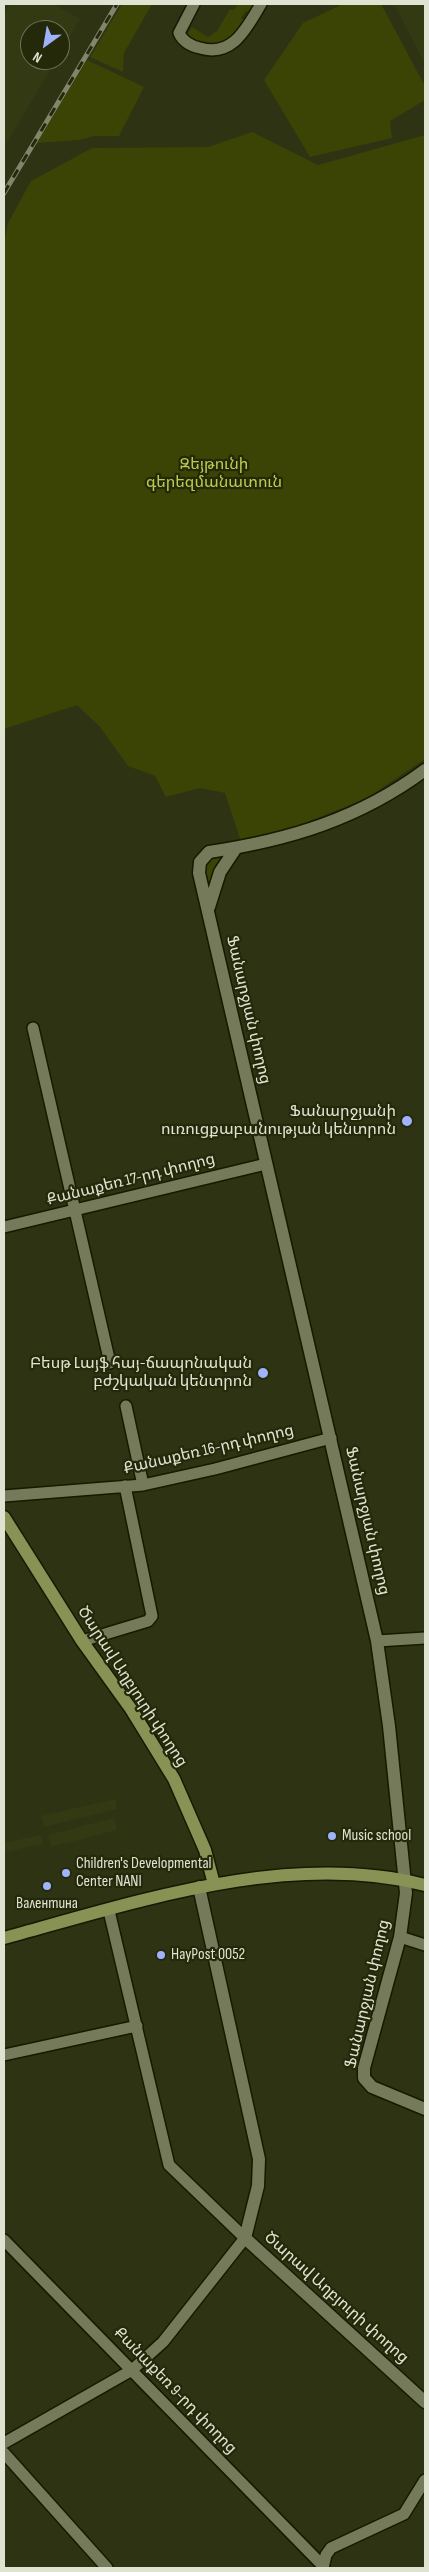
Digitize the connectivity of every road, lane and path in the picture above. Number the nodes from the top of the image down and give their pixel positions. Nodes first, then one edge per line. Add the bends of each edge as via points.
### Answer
1 (194, 4) edge
2 (261, 4) edge
3 (425, 770) edge
4 (236, 848) junction
5 (209, 908) junction
6 (33, 1028) dead end
7 (266, 1164) junction
8 (75, 1210) junction
9 (4, 1227) edge
10 (110, 1363) dead end
11 (126, 1406) dead end
12 (331, 1438) junction
13 (143, 1484) junction
14 (125, 1486) junction
15 (4, 1496) edge
16 (4, 1517) edge
17 (425, 1638) edge
18 (82, 1641) junction
19 (378, 1641) junction
20 (405, 1880) junction
21 (214, 1884) junction
22 (425, 1885) edge
23 (199, 1888) junction
24 (108, 1910) junction
25 (400, 1937) junction
26 (4, 1938) edge
27 (425, 1944) edge
28 (137, 2026) junction
29 (4, 2055) edge
30 (425, 2110) edge
31 (246, 2238) junction
32 (4, 2240) edge
33 (132, 2370) junction
34 (425, 2402) edge
35 (4, 2443) edge
36 (4, 2453) edge
37 (425, 2480) edge
38 (323, 2567) edge
39 (107, 2568) edge

1 - 2 street via 179,33 191,45 208,50 220,50 234,42
3 - 4 street, Ֆանարջյան փողոց via 363,808 299,834
4 - 5 street, Ֆանարջյան փողոց via 220,872
4 - 5 street, Ֆանարջյան փողոց via 209,852 200,862 199,873
5 - 7 street, Ֆանարջյան փողոց
6 - 8 street
7 - 8 street, Քանաքեռ 17-րդ փողոց
7 - 12 street, Ֆանարջյան փողոց
8 - 9 street, Քանաքեռ 17-րդ փողոց
8 - 10 street
11 - 13 street
12 - 13 street, Քանաքեռ 16-րդ փողոց via 215,1469
12 - 19 street, Ֆանարջյան փողոց
13 - 14 street, Քանաքեռ 16-րդ փողոց
14 - 15 street, Քանաքեռ 16-րդ փողոց
14 - 18 street via 152,1616 148,1621
16 - 18 main road, Ծարավ Աղբյուրի փողոց
17 - 19 street
18 - 21 main road, Ծարավ Աղբյուրի փողոց via 131,1709 174,1779 205,1850
19 - 20 street, Ֆանարջյան փողոց
20 - 21 main road via 360,1875 282,1874
20 - 22 main road
20 - 25 street, Ֆանարջյան փողոց
21 - 23 main road
23 - 24 main road
23 - 31 street, Ծարավ Աղբյուրի փողոց via 259,2159 258,2186
24 - 26 main road
24 - 28 street
25 - 27 street
25 - 30 street, Ֆանարջյան փողոց via 364,2078 372,2086
28 - 29 street
28 - 31 street via 169,2165
31 - 33 street via 163,2342
31 - 34 street, Ծարավ Աղբյուրի փողոց
32 - 33 street, Քանաքեռ 9-րդ փողոց
33 - 35 street
33 - 38 street, Քանաքեռ 9-րդ փողոց
36 - 39 street
37 - 38 street via 404,2514 331,2548

